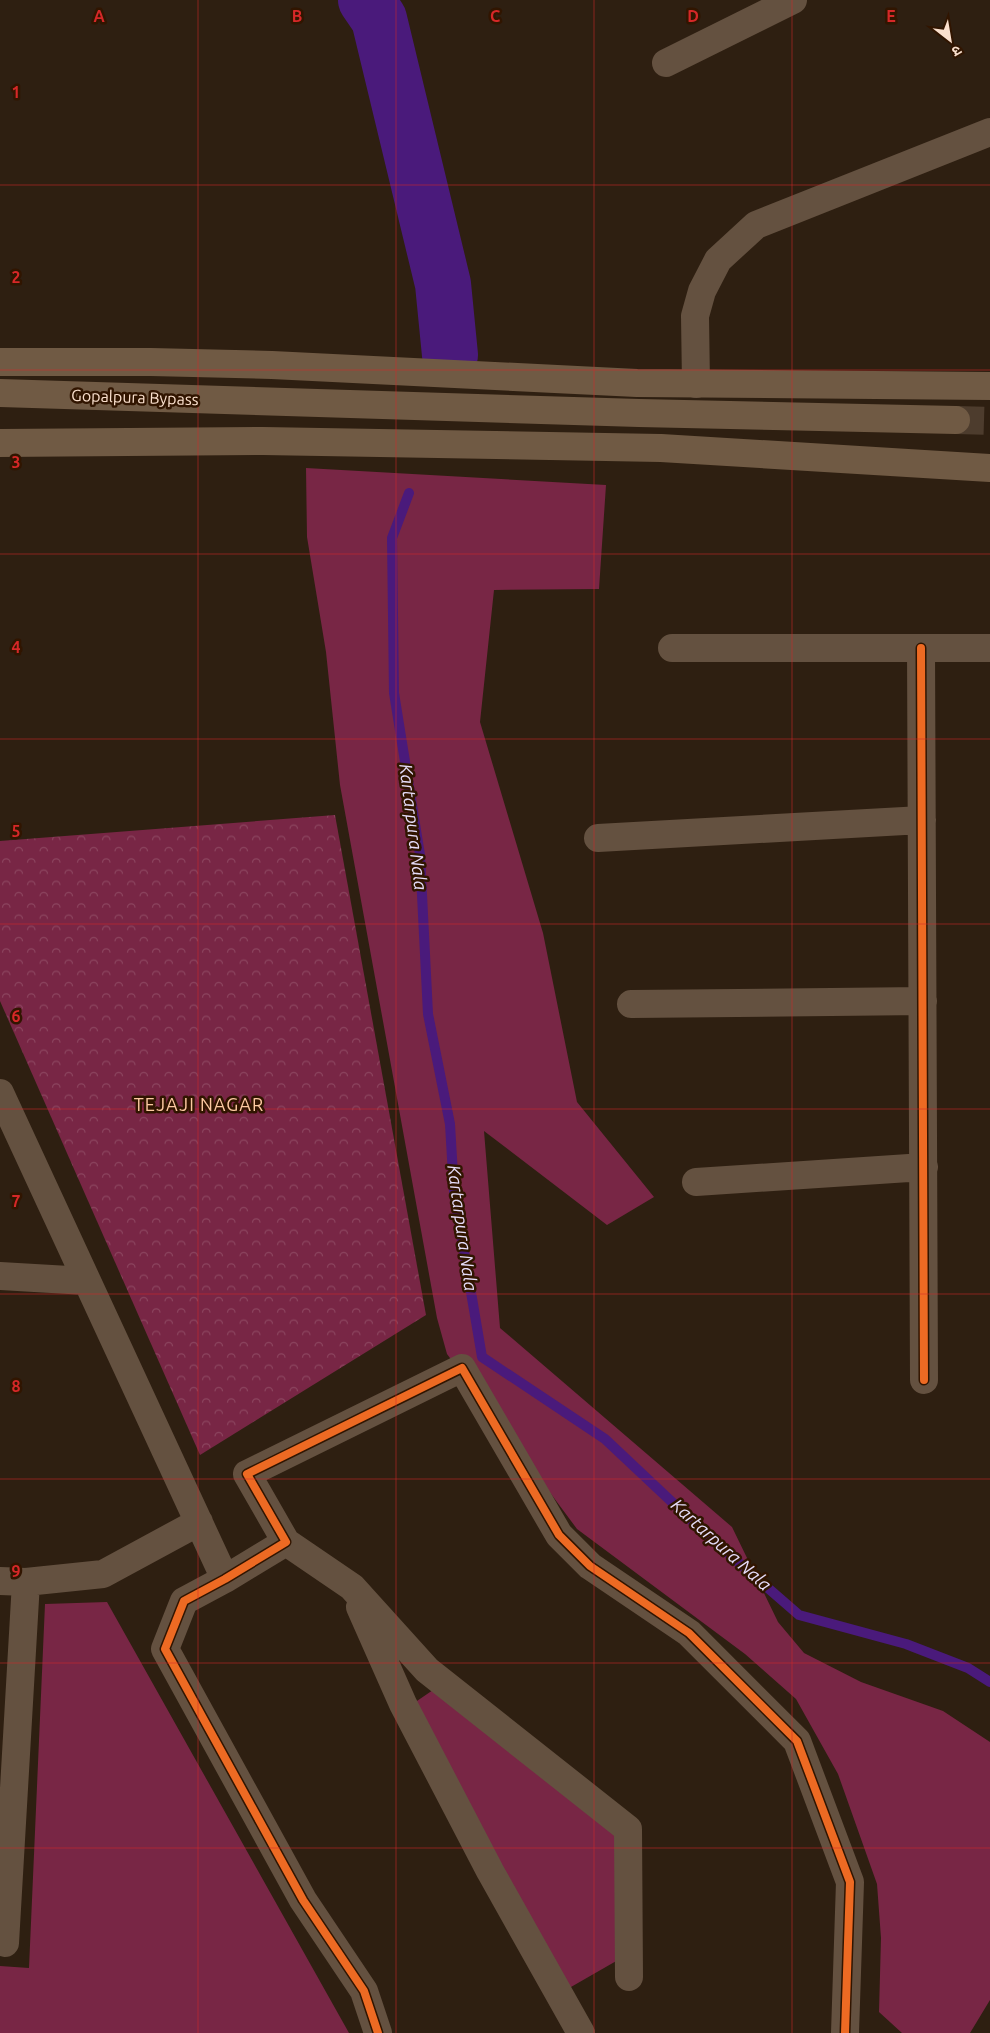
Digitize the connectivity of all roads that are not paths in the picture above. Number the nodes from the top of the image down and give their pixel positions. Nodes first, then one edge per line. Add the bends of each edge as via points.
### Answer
1 (793, 0) edge
2 (666, 64) dead end
3 (990, 132) edge
4 (0, 362) edge
5 (696, 384) junction
6 (990, 386) edge
7 (0, 393) edge
8 (956, 420) tunnel mouth
9 (0, 443) edge
10 (990, 468) edge
11 (672, 648) dead end
12 (921, 648) junction
13 (990, 648) edge
14 (922, 820) junction
15 (598, 838) dead end
16 (923, 1001) junction
17 (631, 1004) dead end
18 (0, 1093) edge
19 (924, 1167) junction
20 (696, 1182) dead end
21 (0, 1276) edge
22 (86, 1281) junction
23 (924, 1380) dead end
24 (199, 1522) junction
25 (286, 1542) junction
26 (225, 1579) junction
27 (13, 1582) edge
28 (352, 1587) junction
29 (5, 1943) dead end
30 (629, 1978) dead end
31 (378, 2033) edge
32 (581, 2033) edge
33 (845, 2033) edge

1 - 2 street
3 - 5 street via 756,225 718,260 702,291 695,316
4 - 5 main road via 272,365
5 - 6 main road
7 - 8 main road, Gopalpura Bypass
9 - 10 main road via 263,441 661,448
11 - 12 street
12 - 13 street
12 - 14 street
14 - 15 street
14 - 16 street
16 - 17 street
16 - 19 street
18 - 22 street
19 - 20 street
19 - 23 street
21 - 22 street
22 - 24 street
24 - 26 street
24 - 27 street via 104,1574
25 - 26 street
25 - 28 street
25 - 33 street via 247,1474 462,1368 559,1535 590,1566 690,1633 797,1741 850,1882
26 - 31 street via 184,1601 166,1650 304,1900 364,1991
27 - 29 street
28 - 30 street via 427,1670 628,1829
28 - 32 street via 403,1704 490,1871

